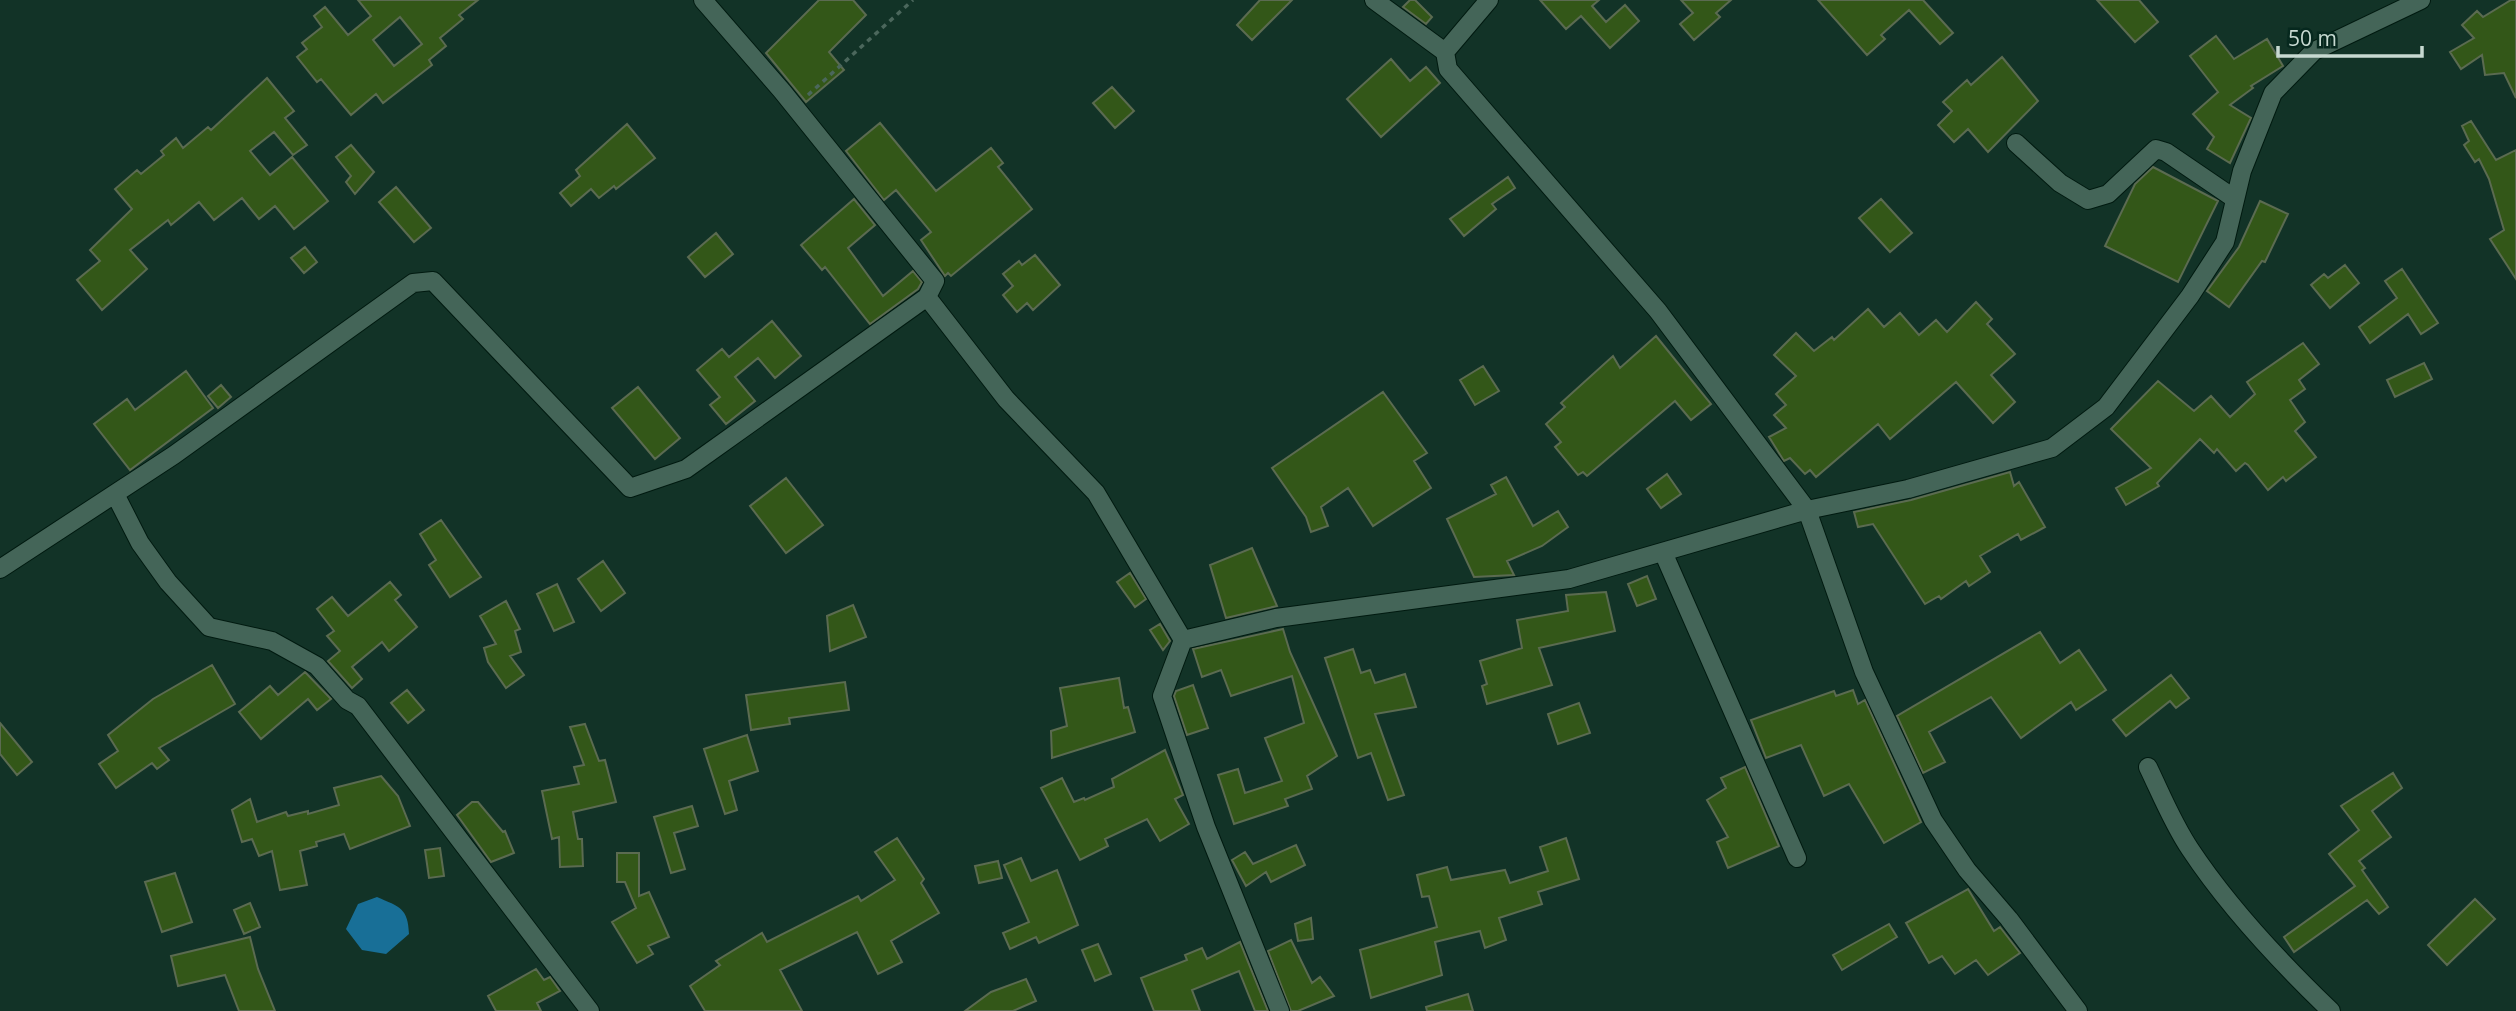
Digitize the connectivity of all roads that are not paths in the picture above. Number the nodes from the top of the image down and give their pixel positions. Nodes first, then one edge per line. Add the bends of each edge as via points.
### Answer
1 (703, 0) edge
2 (1374, 0) edge
3 (1489, 0) edge
4 (2421, 0) edge
5 (1445, 52) junction
6 (2016, 143) dead end
7 (2235, 199) junction
8 (927, 297) junction
9 (115, 494) junction
10 (1807, 510) junction
11 (1663, 552) junction
12 (0, 569) edge
13 (1183, 640) junction
14 (2148, 767) dead end
15 (1797, 858) dead end
16 (590, 1011) edge
17 (1280, 1011) edge
18 (2078, 1011) edge
19 (2332, 1011) edge

1 - 8 street via 935,281
2 - 5 street
3 - 5 street
4 - 7 street via 2314,51 2273,93
5 - 10 street via 1448,69 1658,311
6 - 7 street via 2060,183 2088,200 2108,194 2156,149
7 - 10 street via 2225,242 2190,296 2106,407 2052,448 1908,489
8 - 9 street via 686,469 630,488 433,281 413,283
8 - 13 street via 1006,399 1096,493
9 - 12 street
9 - 16 street via 168,582 209,628 272,641 317,666 358,706
10 - 11 street
10 - 18 street via 1864,672 1933,820
11 - 13 street via 1569,579 1276,618
11 - 15 street
13 - 17 street via 1162,696 1206,827
14 - 19 street via 2189,848 2247,922

